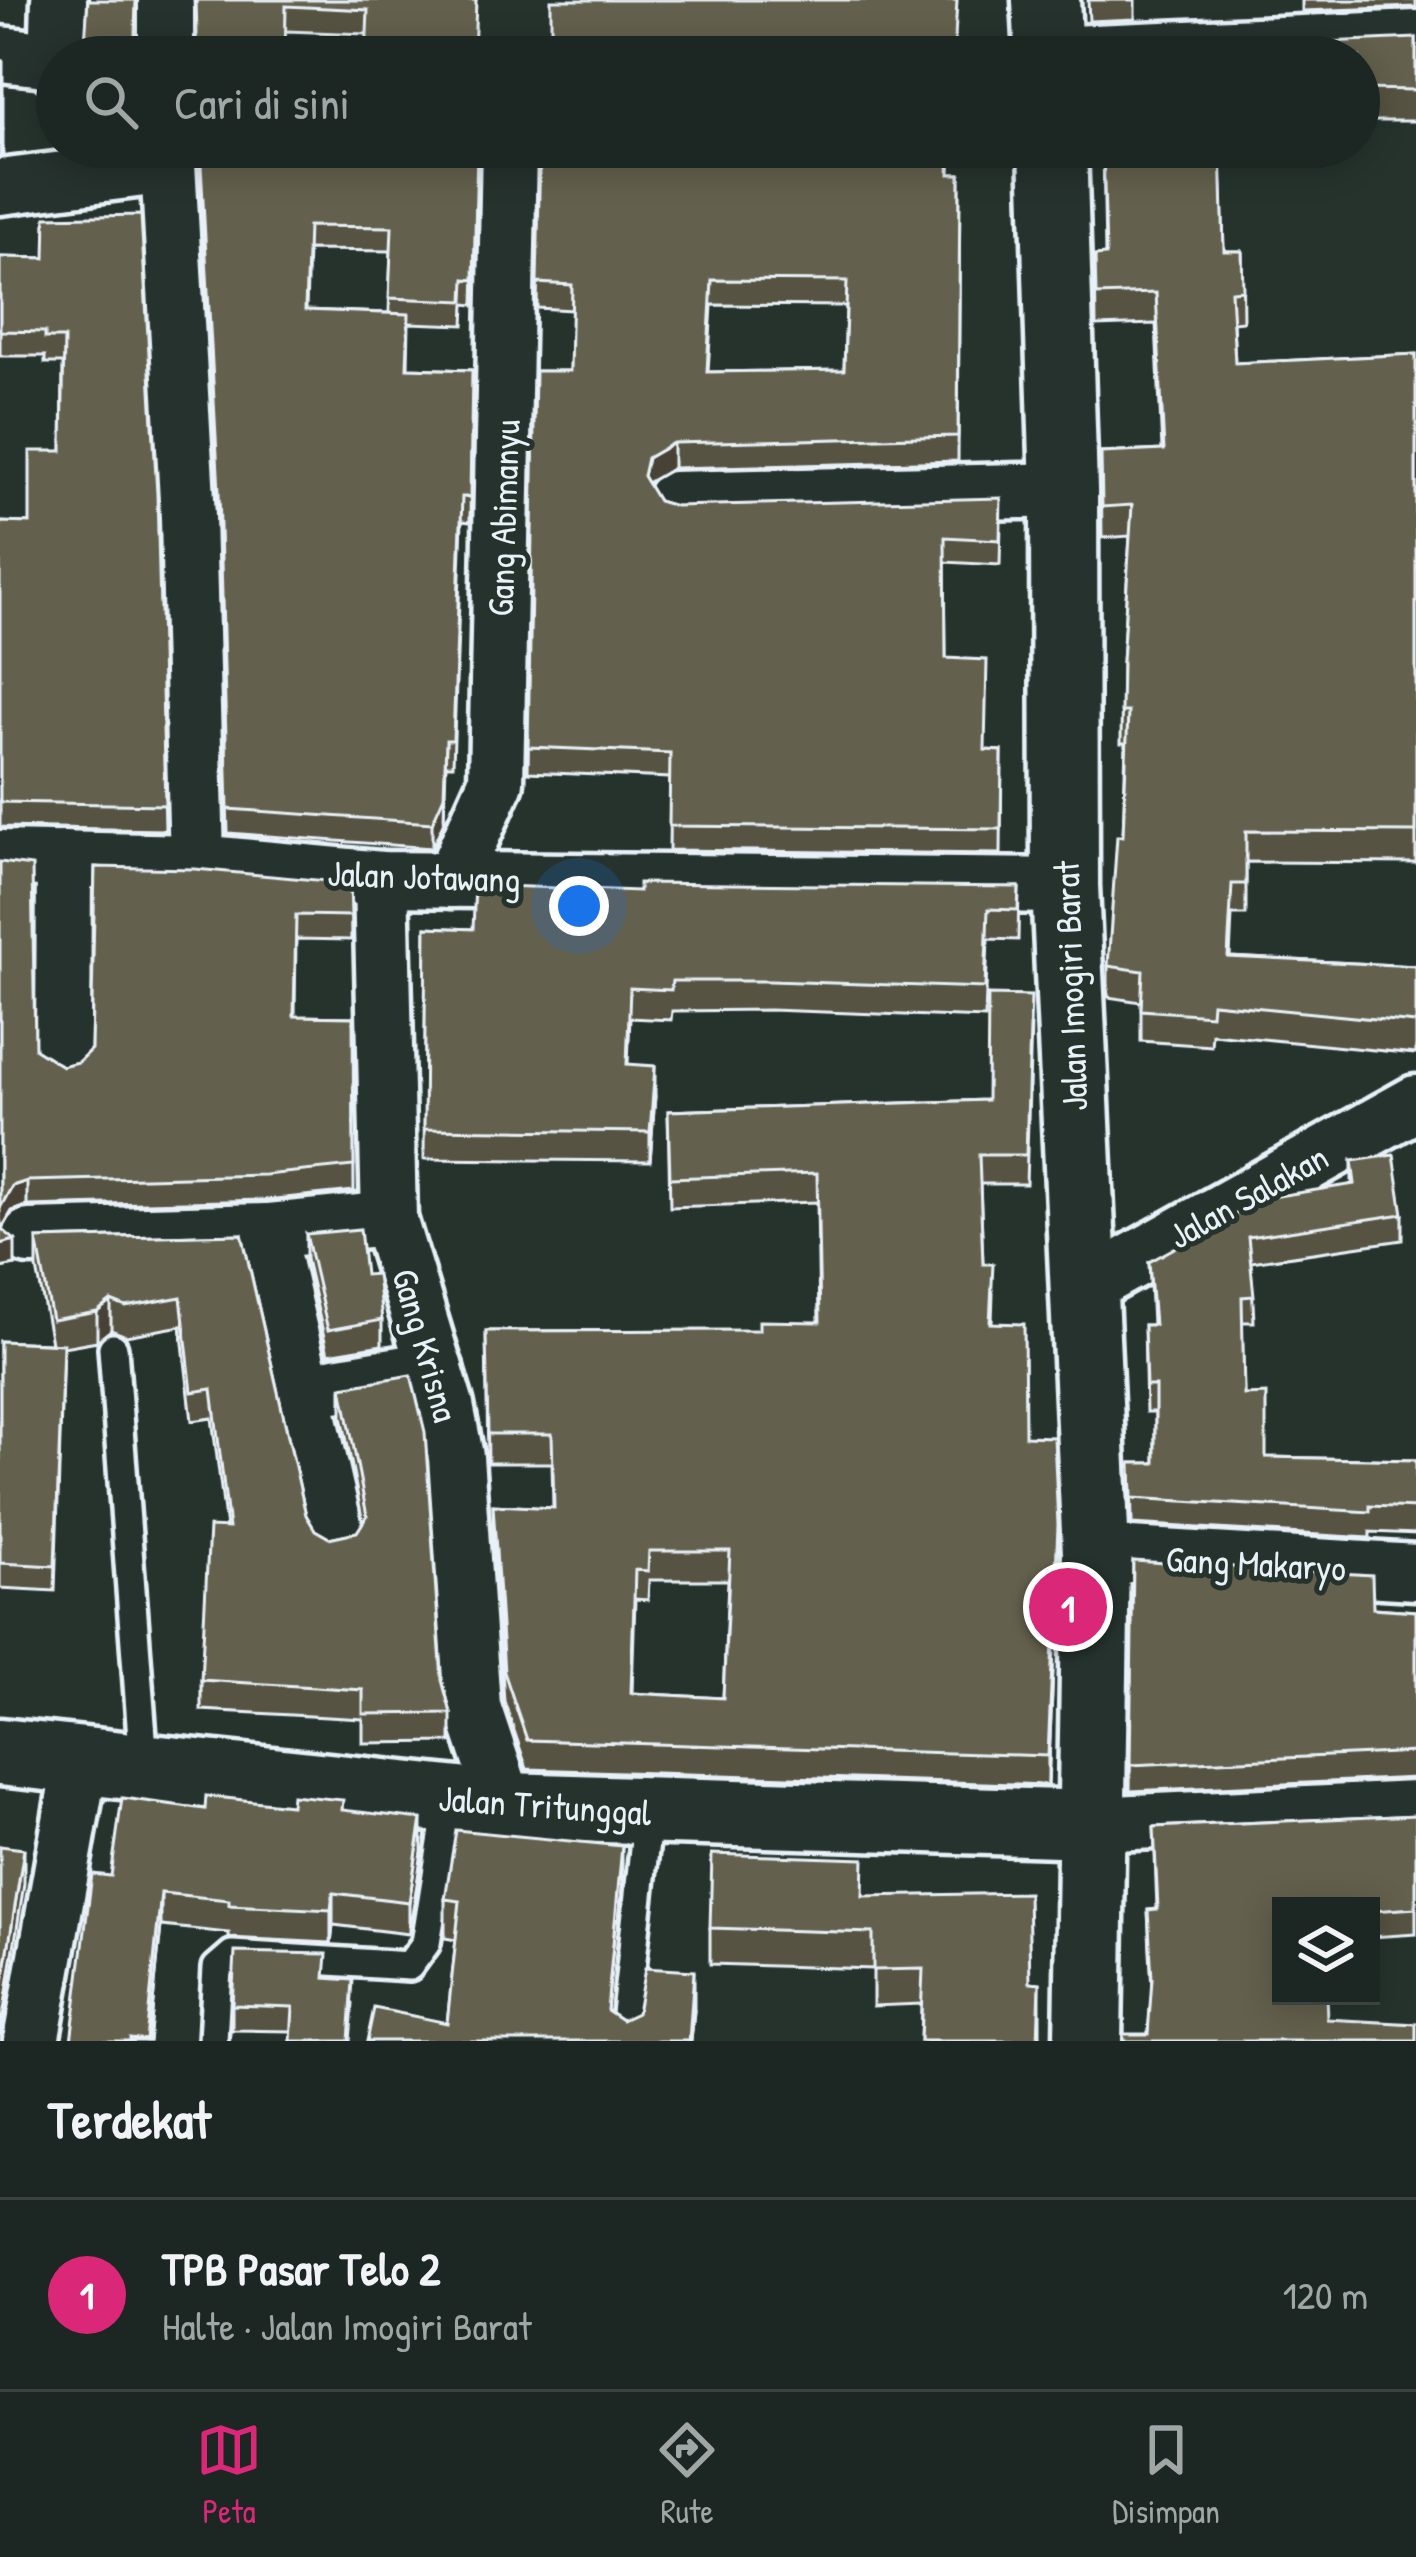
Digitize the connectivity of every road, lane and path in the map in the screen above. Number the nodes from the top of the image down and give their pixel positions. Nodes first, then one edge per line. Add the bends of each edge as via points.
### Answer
1 (59, 0) edge
2 (166, 0) edge
3 (57, 36) edge
4 (166, 36) edge
5 (1380, 38) edge
6 (1416, 38) edge
7 (0, 54) edge
8 (36, 60) edge
9 (66, 168) edge
10 (169, 168) edge
11 (509, 168) edge
12 (1054, 168) edge
13 (0, 188) edge
14 (1064, 490) junction
15 (674, 499) dead end
16 (0, 858) edge
17 (64, 859) junction
18 (197, 862) junction
19 (381, 879) junction
20 (452, 880) junction
21 (1065, 886) junction
22 (63, 1059) dead end
23 (1416, 1102) edge
24 (388, 1219) junction
25 (267, 1231) junction
26 (29, 1237) dead end
27 (1081, 1290) junction
28 (113, 1348) dead end
29 (435, 1368) junction
30 (304, 1390) junction
31 (337, 1537) edge
32 (1096, 1553) junction
33 (1416, 1572) edge
34 (0, 1752) edge
35 (110, 1762) junction
36 (477, 1803) junction
37 (1416, 1809) edge
38 (648, 1813) junction
39 (1092, 1824) junction
40 (32, 2041) edge
41 (213, 2041) edge
42 (623, 2041) edge
43 (1088, 2041) edge

1 - 3 street
2 - 4 street
5 - 6 street
7 - 8 street
9 - 13 street
10 - 18 street
11 - 20 street, Gang Abimanyu via 496,782
12 - 14 main road, Jalan Imogiri Barat
14 - 15 street
14 - 21 main road, Jalan Imogiri Barat
16 - 17 street, Jalan Jotawang
17 - 18 street, Jalan Jotawang
17 - 22 street
18 - 19 street, Jalan Jotawang
19 - 20 street, Jalan Jotawang
19 - 24 street, Gang Krisna
20 - 21 street, Jalan Jotawang
21 - 27 main road, Jalan Imogiri Barat
23 - 27 street, Jalan Salakan
24 - 25 street
24 - 29 street, Gang Krisna
25 - 26 street
25 - 30 street
27 - 32 main road, Jalan Imogiri Barat
28 - 35 lane via 142,1737
29 - 30 street
29 - 36 street, Gang Krisna via 456,1457
30 - 31 street
32 - 33 street, Gang Makaryo
32 - 39 main road, Jalan Imogiri Barat
34 - 35 main road, Jalan Tritunggal
35 - 36 main road, Jalan Tritunggal
35 - 40 street
36 - 38 main road, Jalan Tritunggal
36 - 41 lane via 426,1943 409,1966 232,1955 218,1968
37 - 39 street
38 - 39 main road, Jalan Tritunggal
38 - 42 lane
39 - 43 main road, Jalan Imogiri Barat

